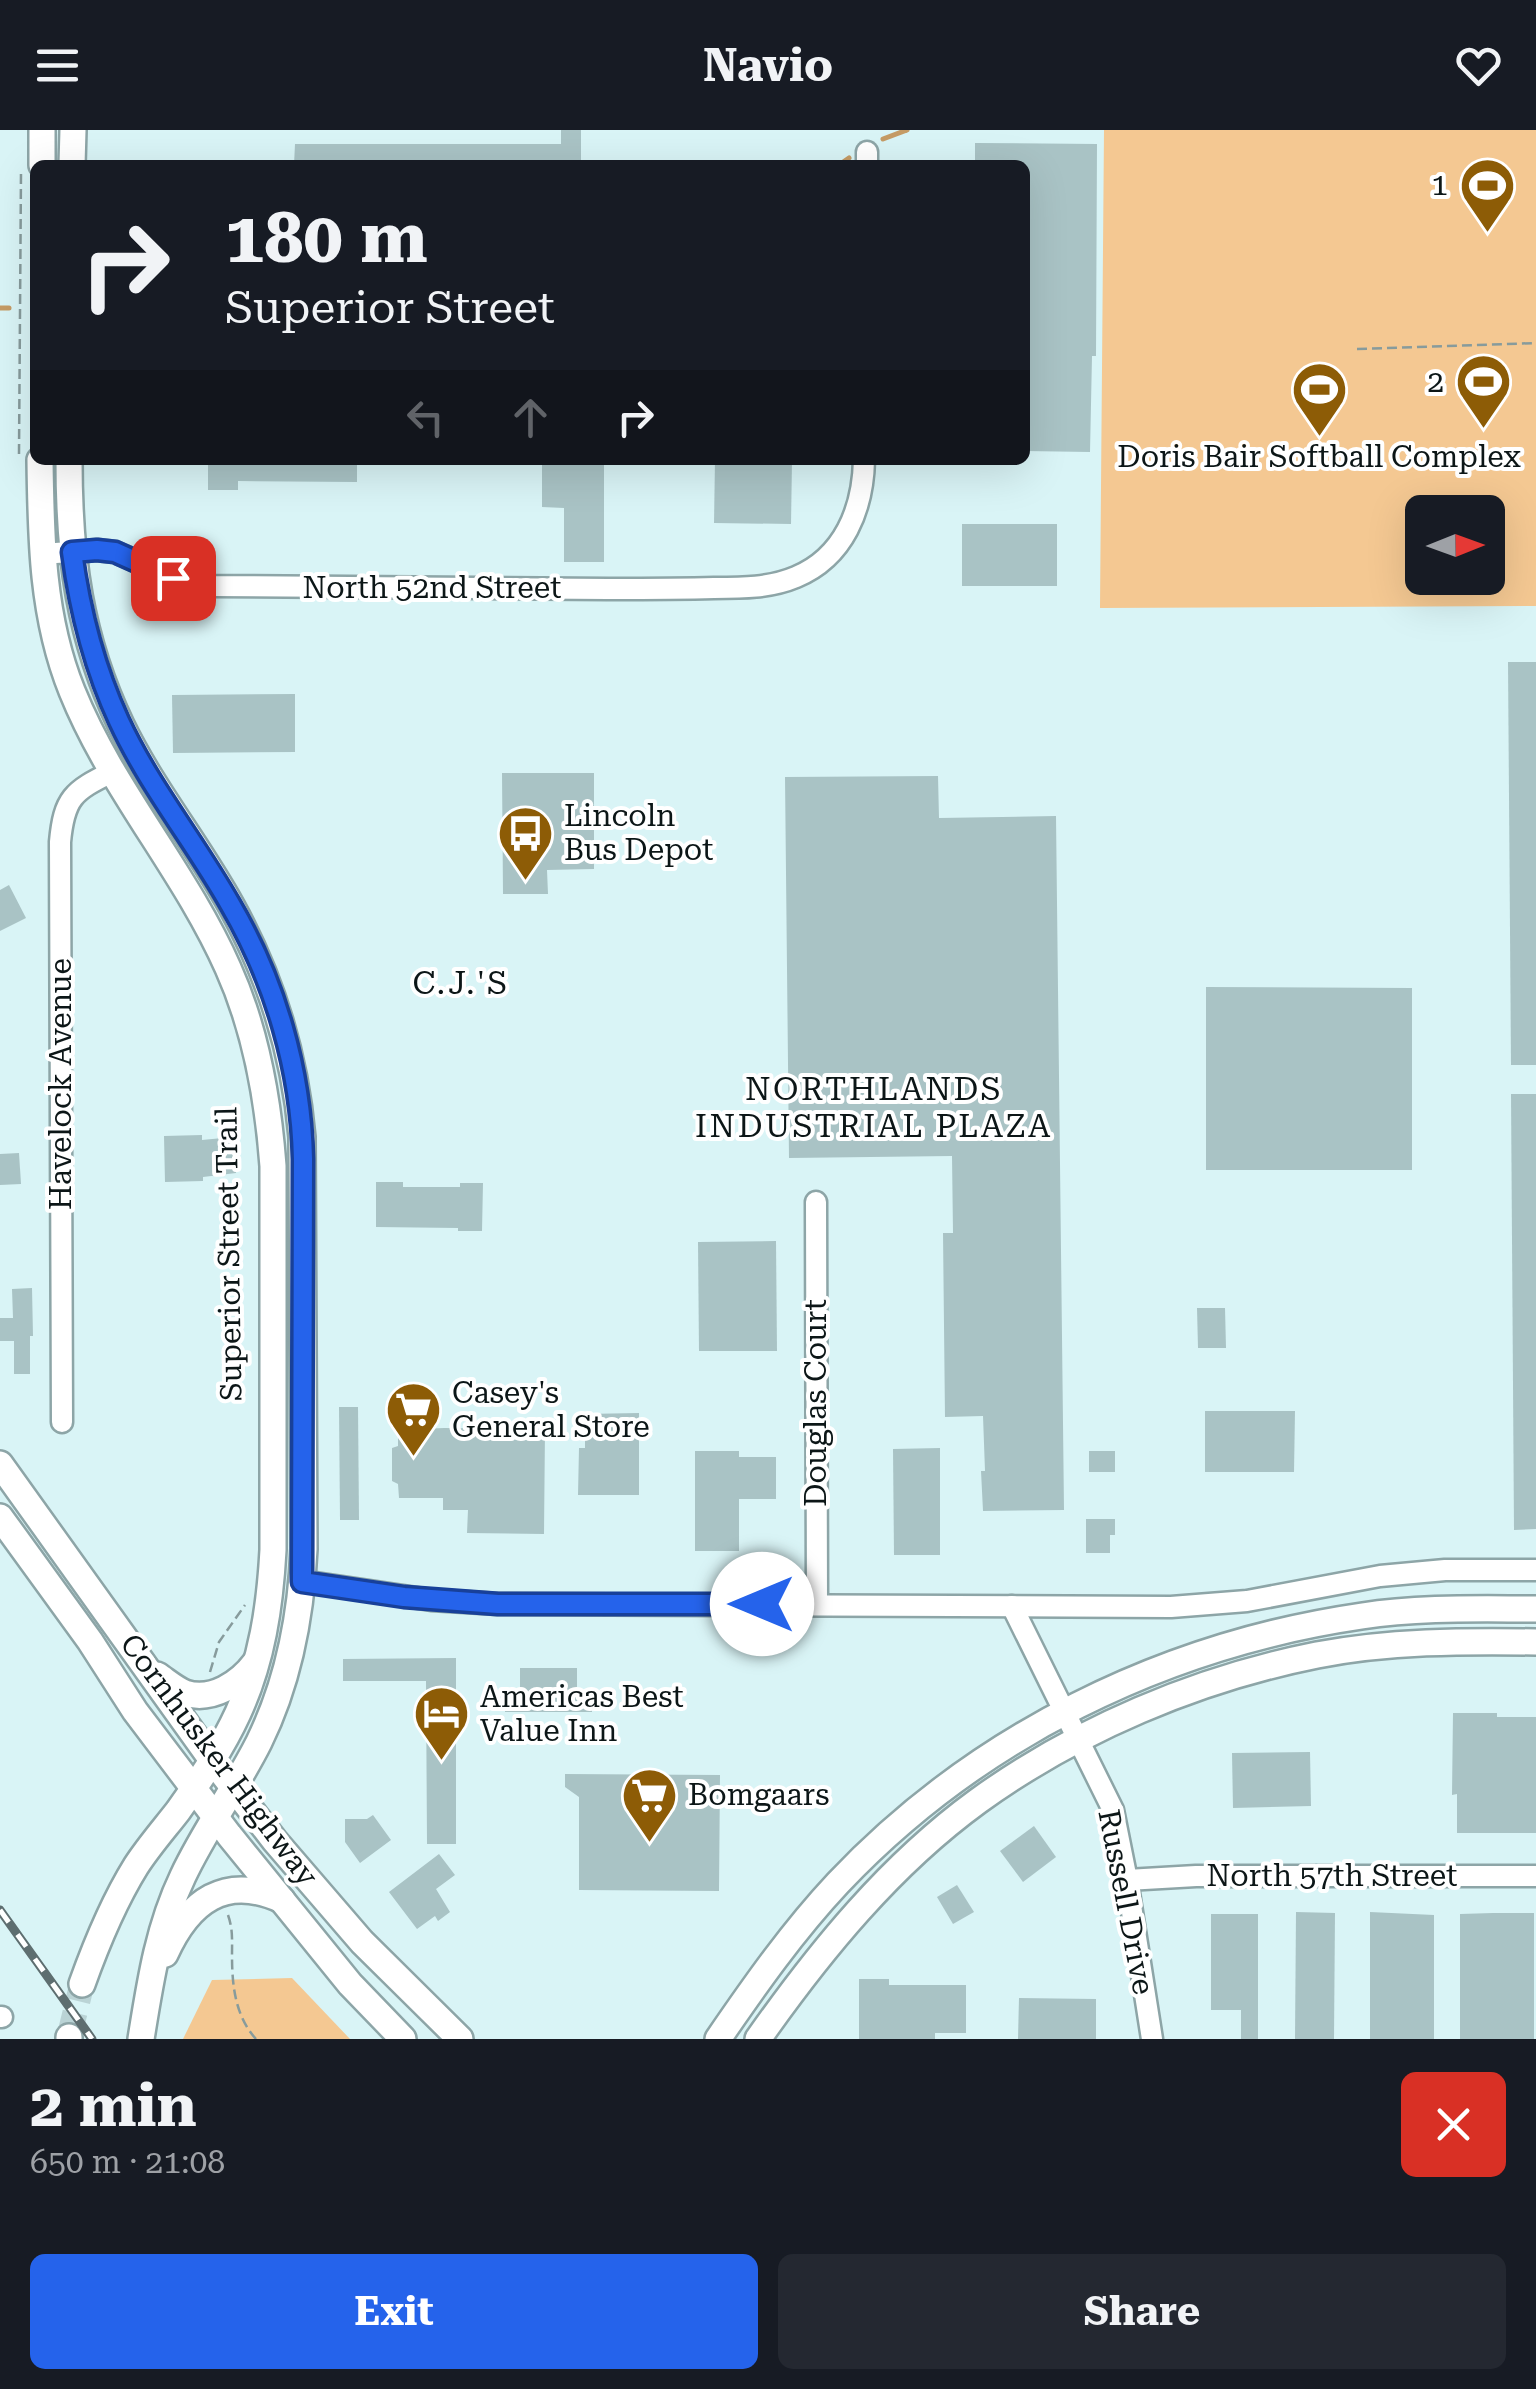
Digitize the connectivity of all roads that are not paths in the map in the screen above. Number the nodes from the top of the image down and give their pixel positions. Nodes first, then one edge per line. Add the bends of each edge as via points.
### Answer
1 (42, 130) edge
2 (73, 130) edge
3 (33, 160) edge
4 (72, 160) edge
5 (31, 465) edge
6 (69, 465) edge
7 (864, 465) edge
8 (72, 552) junction
9 (42, 554) junction
10 (112, 772) junction
11 (816, 1202) dead end
12 (62, 1422) dead end
13 (0, 1464) edge
14 (0, 1517) edge
15 (1536, 1570) edge
16 (302, 1582) junction
17 (818, 1604) junction
18 (1012, 1606) junction
19 (1536, 1609) edge
20 (1536, 1642) edge
21 (258, 1658) junction
22 (145, 1667) junction
23 (1063, 1712) junction
24 (1078, 1741) junction
25 (212, 1760) junction
26 (194, 1787) junction
27 (233, 1788) junction
28 (216, 1816) junction
29 (1536, 1876) edge
30 (1128, 1880) junction
31 (282, 1900) junction
32 (82, 1984) tunnel mouth
33 (150, 1984) junction
34 (141, 2039) edge
35 (403, 2039) edge
36 (460, 2039) edge
37 (718, 2039) edge
38 (758, 2039) edge
39 (1152, 2039) edge

1 - 3 main road
2 - 4 main road
5 - 9 main road
6 - 8 main road
7 - 8 street, North 52nd Street via 857,512 837,547 798,576 759,587 232,586 193,584 115,552
8 - 9 street, North 52nd Street
8 - 16 main road via 89,641 114,710 244,930 268,983 293,1070 303,1159
9 - 10 main road via 58,650
10 - 12 street, Havelock Avenue via 73,796 61,830
10 - 21 main road via 228,968 267,1104 273,1166 273,1550
11 - 17 street, Douglas Court
13 - 22 main road, Cornhusker Highway
14 - 26 main road, Cornhusker Highway
15 - 18 street via 1398,1574 1171,1607
16 - 17 street via 498,1604
16 - 27 main road via 279,1696
17 - 18 street
18 - 23 street, Russell Drive
19 - 23 main road via 1412,1610 1310,1624 1188,1658
20 - 24 main road via 1413,1644 1317,1655 1188,1692
21 - 22 main road via 245,1677 210,1693 187,1694
21 - 25 main road
22 - 25 main road, Cornhusker Highway
23 - 24 street, Russell Drive
23 - 37 main road via 960,1776 881,1841 803,1923
24 - 30 street, Russell Drive via 1112,1810
24 - 38 main road via 976,1803 907,1862 831,1942
25 - 26 main road
25 - 27 main road, Cornhusker Highway
26 - 28 main road, Cornhusker Highway
26 - 32 main road via 138,1862
27 - 28 main road
27 - 36 main road, Cornhusker Highway via 362,1942
28 - 31 main road, Cornhusker Highway
28 - 33 main road via 172,1900
29 - 30 street, North 57th Street
30 - 39 street, Russell Drive
31 - 33 main road via 252,1889 213,1896 190,1914
31 - 35 main road, Cornhusker Highway
33 - 34 main road

